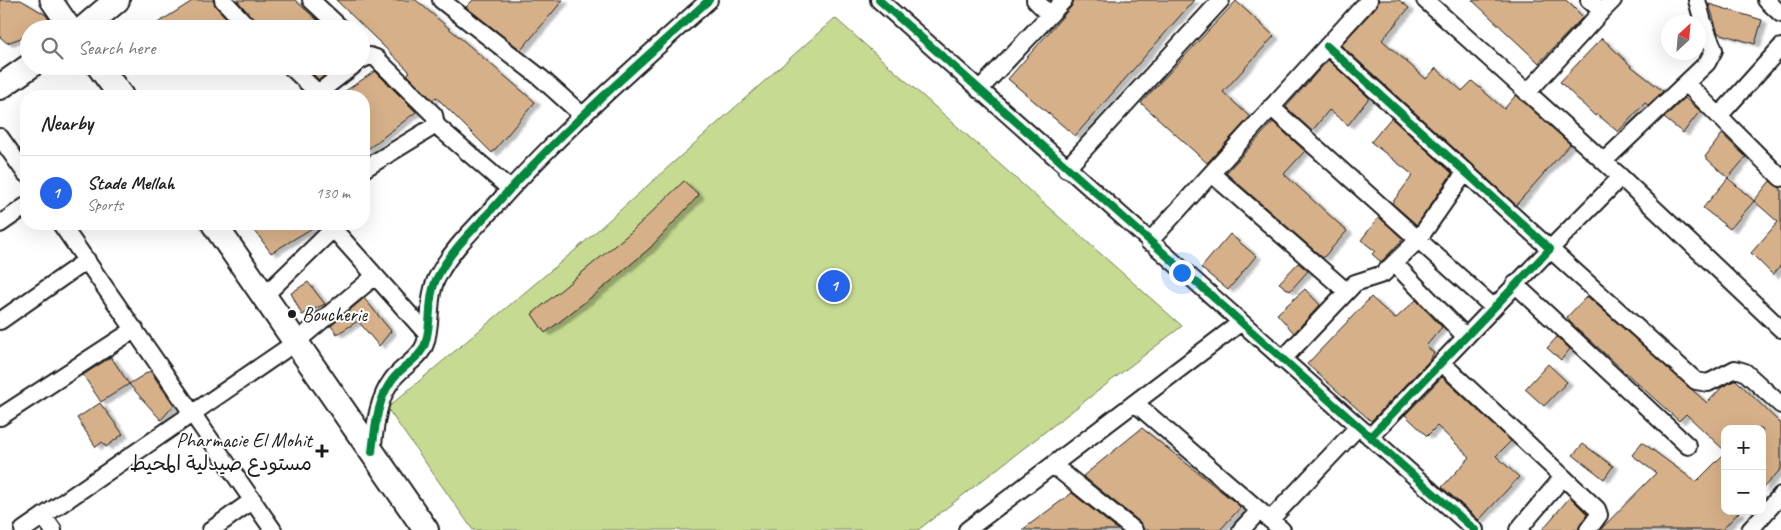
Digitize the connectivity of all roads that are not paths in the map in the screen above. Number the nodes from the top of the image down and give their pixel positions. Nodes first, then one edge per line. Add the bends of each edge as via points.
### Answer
1 (52, 0) edge
2 (117, 0) edge
3 (223, 0) edge
4 (312, 0) edge
5 (710, 0) edge
6 (879, 0) edge
7 (1035, 0) edge
8 (1064, 0) edge
9 (1221, 0) edge
10 (1369, 0) edge
11 (1425, 0) edge
12 (1589, 0) edge
13 (1697, 0) edge
14 (1766, 0) edge
15 (452, 4) edge
16 (1608, 6) edge
17 (1050, 14) junction
18 (1781, 14) edge
19 (65, 20) edge
20 (94, 20) edge
21 (242, 20) edge
22 (333, 20) edge
23 (1327, 46) junction
24 (1781, 47) edge
25 (370, 56) edge
26 (20, 73) edge
27 (105, 75) edge
28 (298, 75) edge
29 (342, 75) edge
30 (1686, 83) junction
31 (0, 87) edge
32 (116, 90) edge
33 (312, 90) edge
34 (322, 90) edge
35 (979, 90) junction
36 (1527, 93) junction
37 (1271, 107) junction
38 (582, 115) junction
39 (1720, 116) junction
40 (436, 125) junction
41 (0, 137) edge
42 (1604, 161) junction
43 (20, 165) edge
44 (370, 166) edge
45 (1066, 169) junction
46 (1466, 171) junction
47 (1212, 174) junction
48 (1622, 177) junction
49 (1781, 178) edge
50 (510, 189) junction
51 (20, 210) edge
52 (0, 224) edge
53 (65, 230) edge
54 (218, 230) edge
55 (327, 230) edge
56 (335, 230) edge
57 (1418, 240) junction
58 (1150, 242) junction
59 (1550, 249) junction
60 (87, 260) junction
61 (1394, 263) junction
62 (375, 276) junction
63 (1515, 284) junction
64 (1346, 292) junction
65 (264, 296) junction
66 (1493, 307) junction
67 (0, 321) edge
68 (1240, 323) junction
69 (1779, 323) edge
70 (136, 329) junction
71 (427, 334) junction
72 (1466, 337) junction
73 (296, 342) junction
74 (1282, 360) junction
75 (1442, 363) junction
76 (1135, 403) junction
77 (1781, 405) edge
78 (193, 413) junction
79 (0, 417) edge
80 (1364, 432) junction
81 (1688, 446) dead end
82 (372, 452) junction
83 (1052, 465) junction
84 (1563, 477) junction
85 (1781, 495) edge
86 (253, 500) junction
87 (43, 516) junction
88 (1270, 520) edge
89 (22, 530) edge
90 (53, 530) edge
91 (211, 530) edge
92 (273, 530) edge
93 (426, 530) edge
94 (967, 530) edge
95 (1134, 530) edge
96 (1241, 530) edge
97 (1475, 530) edge
98 (1518, 530) edge
99 (1588, 530) edge
100 (1750, 530) edge

1 - 19 street
2 - 20 main road
3 - 21 street
4 - 22 street
5 - 38 street
6 - 35 street
7 - 17 street
8 - 17 street
9 - 45 street
10 - 23 street
11 - 36 street
12 - 16 street
13 - 30 street via 1714,50 1707,63
14 - 18 street
15 - 38 street
16 - 36 street
17 - 35 street
23 - 37 street
23 - 46 street
24 - 39 street
25 - 40 street via 376,58 434,115
26 - 31 main road
27 - 32 main road
28 - 33 street
29 - 34 street
30 - 39 street
30 - 42 street
35 - 45 street
36 - 42 street
37 - 47 street
37 - 57 street
38 - 50 street
39 - 49 street
40 - 44 street
40 - 50 street
41 - 43 street
42 - 48 street
45 - 58 street
46 - 57 street
46 - 59 street
47 - 58 street
47 - 64 street
48 - 59 street
48 - 69 street
50 - 71 street via 452,254 438,275 429,306
51 - 52 street
53 - 60 street
54 - 65 main road
55 - 65 street
56 - 62 street
57 - 61 street
57 - 66 street
58 - 68 street
59 - 63 street
59 - 77 street via 1696,381 1708,383 1735,369 1745,372
60 - 67 street
60 - 70 street
61 - 64 street via 1383,274 1355,283
61 - 72 street
62 - 71 street
62 - 73 street
63 - 66 street
63 - 81 street
64 - 74 street
65 - 73 main road
66 - 72 street
68 - 74 street
68 - 76 street
70 - 78 street
70 - 79 street
71 - 82 street via 425,345 388,388 375,420
72 - 75 street
73 - 78 street
73 - 82 main road
74 - 80 street
75 - 80 street
75 - 84 street
76 - 83 street
76 - 88 street
78 - 86 street
78 - 87 street
80 - 88 street
80 - 97 street
82 - 93 main road
83 - 94 street
83 - 95 street
84 - 98 street
84 - 99 street via 1597,509 1599,515
85 - 100 street
86 - 91 street
86 - 92 street
87 - 89 street
87 - 90 street
88 - 96 street

